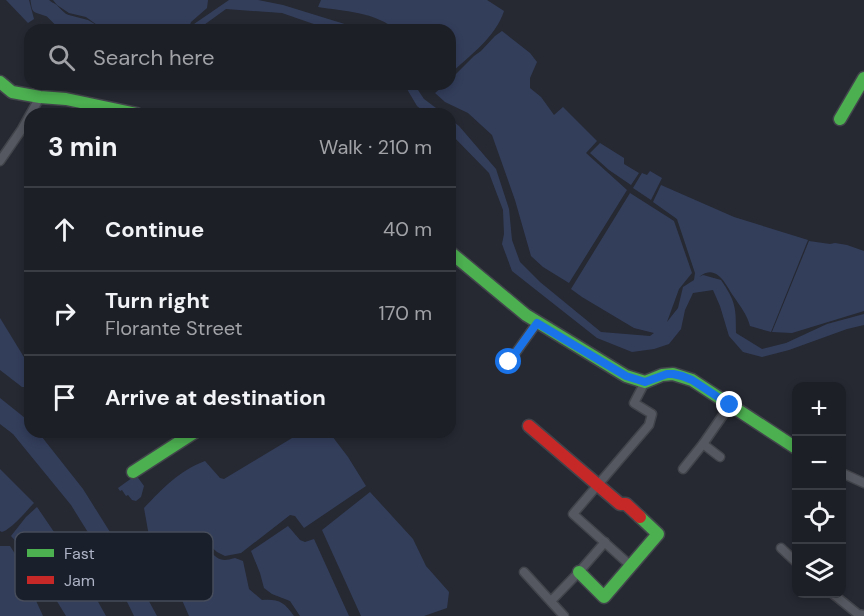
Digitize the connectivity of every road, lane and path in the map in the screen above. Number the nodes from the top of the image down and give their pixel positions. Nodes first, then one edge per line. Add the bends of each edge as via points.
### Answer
1 (864, 78) edge
2 (0, 82) edge
3 (40, 97) junction
4 (34, 108) edge
5 (109, 108) edge
6 (840, 119) dead end
7 (24, 125) edge
8 (0, 161) edge
9 (456, 257) edge
10 (537, 323) junction
11 (509, 362) dead end
12 (645, 382) junction
13 (730, 405) junction
14 (529, 426) dead end
15 (186, 438) edge
16 (703, 444) junction
17 (792, 445) edge
18 (720, 457) dead end
19 (683, 469) dead end
20 (133, 472) dead end
21 (846, 475) edge
22 (864, 483) edge
23 (598, 484) junction
24 (605, 542) junction
25 (781, 548) dead end
26 (792, 558) edge
27 (631, 566) junction
28 (524, 572) dead end
29 (579, 572) junction
30 (838, 598) edge
31 (551, 601) junction
32 (864, 615) edge
33 (564, 616) edge

1 - 6 street
2 - 3 street via 12,92
3 - 4 street
3 - 5 street
7 - 8 street
9 - 10 street
10 - 11 street
10 - 12 street via 626,376
12 - 13 street via 667,374 682,376
12 - 23 street via 634,404 652,414 649,425
13 - 16 street
13 - 17 street
14 - 23 street
15 - 20 street
16 - 18 street
16 - 19 street
21 - 22 street
23 - 24 street via 573,514
23 - 27 street via 658,534
24 - 27 street
24 - 29 street
25 - 26 street
27 - 29 street via 604,597
28 - 31 street
29 - 31 street
30 - 32 street
31 - 33 street

